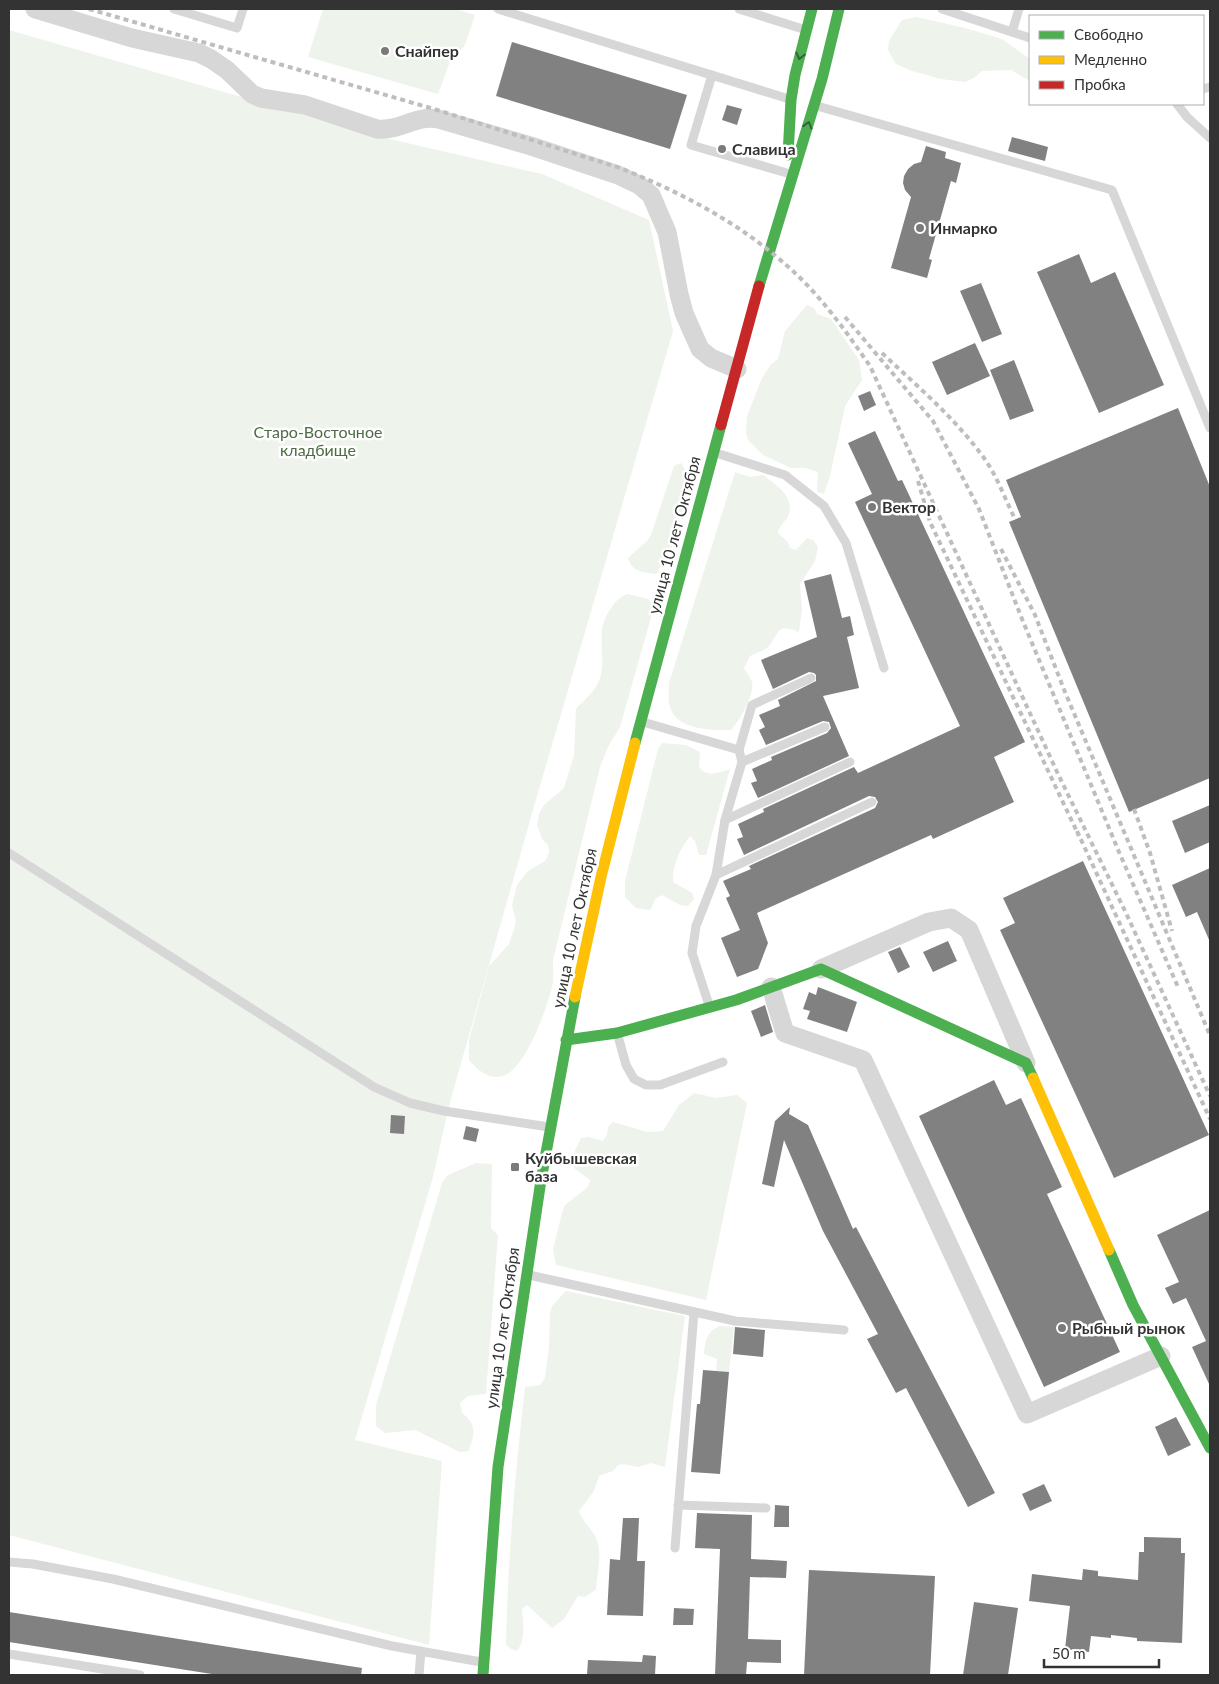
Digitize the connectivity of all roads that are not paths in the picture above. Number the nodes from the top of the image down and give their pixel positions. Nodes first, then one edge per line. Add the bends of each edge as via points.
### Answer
1 (35, 9) edge
2 (174, 9) edge
3 (243, 9) edge
4 (498, 9) edge
5 (739, 9) edge
6 (812, 9) edge
7 (839, 9) edge
8 (942, 9) edge
9 (1019, 9) edge
10 (957, 11) edge
11 (806, 30) junction
12 (1012, 32) junction
13 (1029, 38) edge
14 (712, 75) junction
15 (791, 100) junction
16 (814, 105) junction
17 (1178, 105) edge
18 (1210, 138) edge
19 (787, 172) junction
20 (783, 205) junction
21 (737, 369) junction
22 (1210, 428) edge
23 (713, 453) junction
24 (884, 668) dead end
25 (811, 678) dead end
26 (640, 721) junction
27 (825, 727) dead end
28 (739, 750) junction
29 (742, 762) junction
30 (850, 762) dead end
31 (872, 802) dead end
32 (725, 820) junction
33 (9, 853) edge
34 (716, 875) junction
35 (821, 969) junction
36 (771, 987) junction
37 (710, 1007) junction
38 (617, 1033) junction
39 (566, 1040) junction
40 (723, 1062) dead end
41 (1026, 1063) junction
42 (550, 1127) junction
43 (526, 1275) junction
44 (694, 1312) junction
45 (844, 1330) dead end
46 (1161, 1356) junction
47 (1210, 1448) edge
48 (678, 1505) junction
49 (766, 1508) dead end
50 (675, 1548) dead end
51 (9, 1563) edge
52 (421, 1651) junction
53 (9, 1654) edge
54 (484, 1662) junction
55 (140, 1675) edge
56 (419, 1675) edge
57 (483, 1675) edge

1 - 21 street via 132,38 199,53 227,70 252,94 261,98 305,105 377,129 389,130 427,118 438,119 531,146 639,185 651,195 659,210 667,232 684,313 700,350
2 - 3 lane via 237,28
4 - 14 lane
5 - 11 lane
6 - 11 main road, улица 10 лет Октября
7 - 16 main road, улица 10 лет Октября
8 - 10 lane
9 - 12 lane
10 - 12 lane
11 -> 15 main road, улица 10 лет Октября
12 - 13 lane
14 - 15 lane
14 - 19 lane via 691,145
15 - 19 main road, улица 10 лет Октября
20 -> 16 main road, улица 10 лет Октября
16 - 22 lane via 1112,190
17 - 18 lane
19 - 20 main road, улица 10 лет Октября
20 - 21 main road, улица 10 лет Октября
21 - 23 main road, улица 10 лет Октября
23 - 24 lane via 785,475 824,506 846,544
23 - 26 main road, улица 10 лет Октября
25 - 28 lane via 752,705
26 - 28 lane
26 - 39 main road, улица 10 лет Октября via 601,878
27 - 29 lane
28 - 29 lane
29 - 32 lane
30 - 32 lane
31 - 34 lane
32 - 34 lane
33 - 42 lane via 374,1087 410,1103 444,1111
34 - 37 lane via 696,926 692,953
35 - 36 main road
35 - 41 main road
35 - 41 street via 928,922 952,918 969,930
36 - 37 main road
36 - 46 street via 786,1034 863,1060 1028,1414
37 - 38 main road
38 - 39 main road
38 - 40 lane via 626,1065 634,1079 646,1085 660,1085
39 - 42 main road, улица 10 лет Октября
41 - 46 main road via 1134,1305
42 - 43 main road, улица 10 лет Октября
43 - 44 lane
43 - 54 main road, улица 10 лет Октября via 498,1467
44 - 45 lane via 735,1321
44 - 48 lane
46 - 47 main road
48 - 49 lane
48 - 50 lane
51 - 52 lane via 33,1564 113,1579
52 - 54 lane
52 - 56 lane
53 - 55 lane
54 - 57 main road, улица 10 лет Октября

